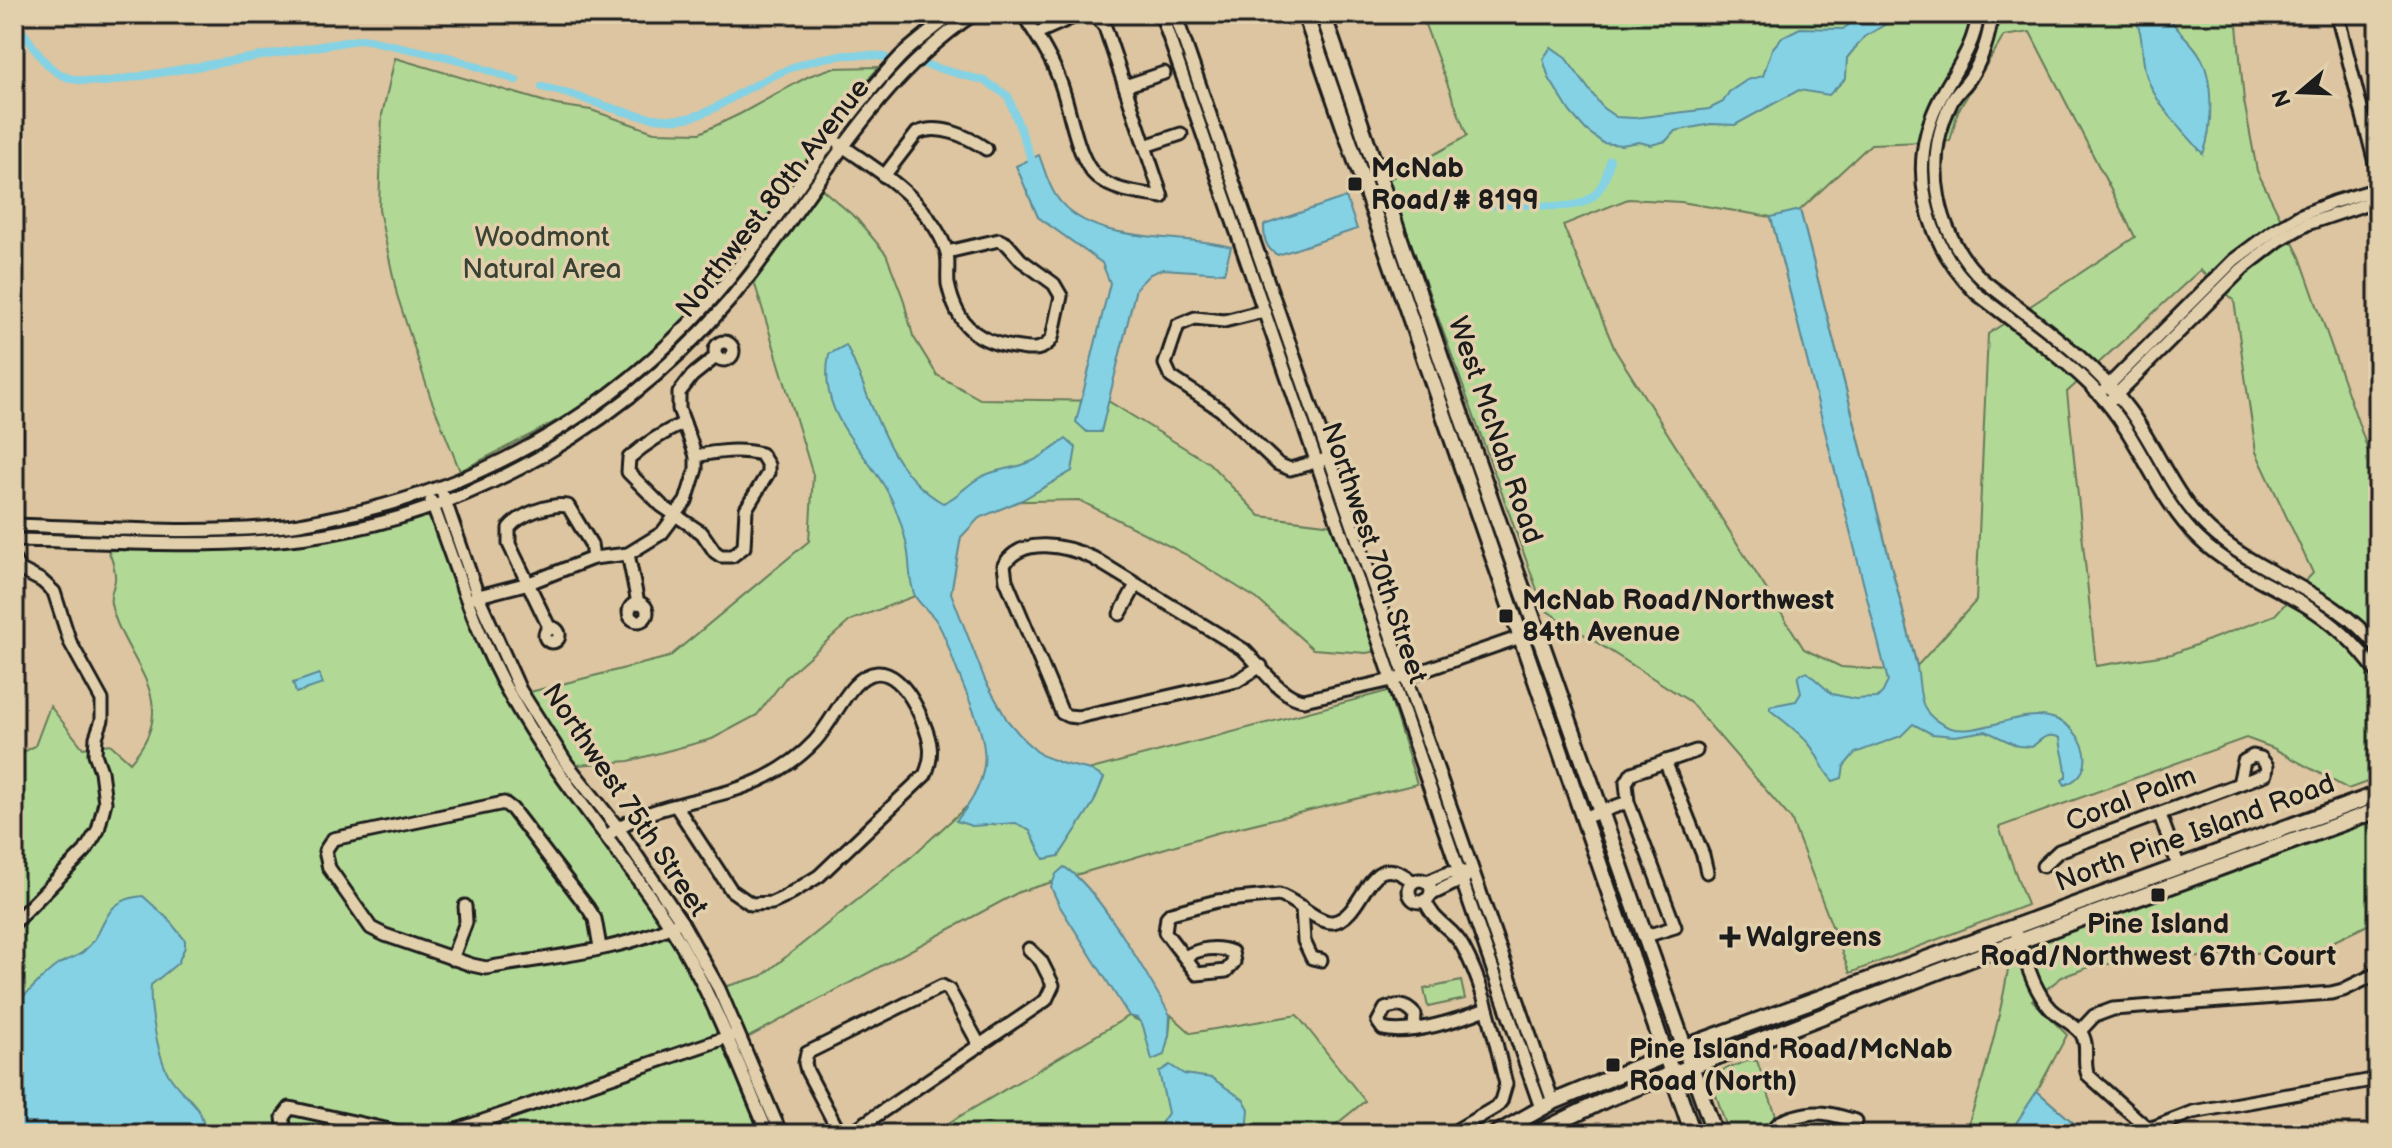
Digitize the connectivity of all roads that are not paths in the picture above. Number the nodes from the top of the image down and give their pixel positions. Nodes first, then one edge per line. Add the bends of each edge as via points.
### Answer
1 (952, 14) edge
2 (974, 14) edge
3 (1023, 14) edge
4 (1083, 14) edge
5 (1161, 14) edge
6 (1175, 14) edge
7 (1305, 14) edge
8 (1323, 14) edge
9 (1978, 14) edge
10 (1992, 14) edge
11 (2337, 14) edge
12 (1037, 33) junction
13 (1164, 73) dead end
14 (1125, 86) junction
15 (1181, 134) dead end
16 (833, 138) junction
17 (844, 146) junction
18 (1145, 146) junction
19 (986, 149) dead end
20 (2378, 175) edge
21 (884, 176) junction
22 (2378, 189) edge
23 (2378, 200) edge
24 (14, 242) edge
25 (947, 252) junction
26 (1264, 311) junction
27 (717, 356) dead end
28 (2113, 390) junction
29 (2103, 399) junction
30 (684, 423) junction
31 (696, 456) junction
32 (1329, 458) junction
33 (1316, 462) junction
34 (441, 488) junction
35 (428, 493) junction
36 (445, 500) junction
37 (433, 505) junction
38 (676, 517) junction
39 (14, 526) edge
40 (14, 540) edge
41 (628, 554) junction
42 (593, 558) junction
43 (14, 560) edge
44 (529, 583) junction
45 (1136, 585) junction
46 (473, 598) junction
47 (638, 603) dead end
48 (1120, 614) dead end
49 (550, 629) dead end
50 (1538, 631) junction
51 (1521, 636) junction
52 (2378, 648) edge
53 (1261, 666) junction
54 (2378, 674) edge
55 (1399, 678) junction
56 (1696, 751) dead end
57 (1665, 761) junction
58 (2239, 784) dead end
59 (2378, 794) edge
60 (1446, 795) junction
61 (1434, 800) junction
62 (1628, 802) junction
63 (676, 806) junction
64 (2378, 810) edge
65 (1600, 812) junction
66 (2160, 815) junction
67 (1583, 818) junction
68 (618, 828) junction
69 (607, 836) junction
70 (2043, 866) dead end
71 (2179, 867) junction
72 (1472, 871) junction
73 (1707, 872) dead end
74 (1460, 877) junction
75 (1413, 882) junction
76 (1427, 882) junction
77 (1427, 897) junction
78 (465, 906) dead end
79 (1302, 907) junction
80 (14, 923) edge
81 (676, 924) junction
82 (2017, 934) junction
83 (1646, 936) junction
84 (600, 947) junction
85 (1029, 949) dead end
86 (1185, 957) dead end
87 (452, 959) junction
88 (1321, 960) dead end
89 (2378, 973) edge
90 (1515, 994) junction
91 (1503, 998) junction
92 (1486, 1009) junction
93 (1414, 1029) dead end
94 (2080, 1031) junction
95 (739, 1032) junction
96 (726, 1038) junction
97 (1531, 1041) junction
98 (980, 1046) junction
99 (1519, 1046) junction
100 (1685, 1047) junction
101 (1666, 1054) junction
102 (1693, 1067) junction
103 (1672, 1074) junction
104 (2378, 1079) edge
105 (1547, 1105) junction
106 (1856, 1121) dead end
107 (372, 1126) junction
108 (285, 1134) edge
109 (357, 1134) edge
110 (408, 1134) edge
111 (445, 1134) edge
112 (768, 1134) edge
113 (781, 1134) edge
114 (840, 1134) edge
115 (849, 1134) edge
116 (1450, 1134) edge
117 (1496, 1134) edge
118 (1535, 1134) edge
119 (1693, 1134) edge
120 (1715, 1134) edge
121 (1765, 1134) edge

1 - 16 street, Northwest 80th Avenue via 904,54
2 - 17 street, Northwest 80th Avenue via 908,68
3 - 12 street
4 - 12 street
4 - 14 street via 1098,18 1105,27
5 - 26 street, Northwest 70th Street
6 - 32 street, Northwest 70th Street
7 - 51 main road, West McNab Road
8 - 50 main road, West McNab Road
9 - 29 street via 1972,43 1931,118 1924,146 1923,188 1932,229 1968,284
10 - 28 street via 1981,58 1943,124 1938,200 1969,267
11 - 20 street
12 - 18 street via 1096,177 1128,192 1162,197
13 - 14 street
14 - 18 street
15 - 18 street
16 - 17 street
16 - 34 street, Northwest 80th Avenue via 705,308 632,378 554,433
17 - 21 street
17 - 36 street, Northwest 80th Avenue via 725,306 639,391 560,445
19 - 21 street via 970,138 924,130
21 - 25 street via 918,204
22 - 28 street via 2301,215 2263,238 2234,260
23 - 28 street via 2307,224 2279,240
24 - 39 street
25 - 25 street via 999,240 1054,284 1061,296 1048,344 1035,350 996,345 975,334 953,300
26 - 33 street, Northwest 70th Street
26 - 33 street via 1238,319 1195,318 1178,325 1166,370 1221,410 1278,464 1290,469
27 - 30 street via 679,393
28 - 29 street
28 - 52 street via 2201,522 2229,546 2334,606
29 - 54 street via 2182,522 2233,565 2348,636
30 - 31 street
30 - 38 street via 634,453 627,466 636,483
31 - 38 street via 693,485
31 - 38 street via 753,452 765,459 768,473 746,509 744,547 732,556 721,556 702,533
32 - 33 street
32 - 55 street, Northwest 70th Street
33 - 55 street, Northwest 70th Street
34 - 35 street, Northwest 80th Avenue
34 - 36 street, Northwest 75th Street
35 - 37 street, Northwest 75th Street
35 - 39 street, Northwest 80th Avenue via 286,526
36 - 37 street, Northwest 80th Avenue
36 - 46 street, Northwest 75th Street
37 - 40 street, Northwest 80th Avenue via 327,534 270,541
37 - 46 street, Northwest 75th Street
38 - 41 street via 662,533
41 - 42 street
41 - 47 street
42 - 44 street
42 - 44 street via 591,544 568,506 517,520 509,528 509,544
43 - 80 street via 54,592 70,642 102,700 95,754 105,802 98,830 85,851
44 - 46 street
44 - 49 street
45 - 48 street
45 - 53 street via 1244,650
45 - 53 street via 1070,547 1020,551 1004,565 1062,713 1078,717 1237,681
46 - 68 street, Northwest 75th Street via 542,726
46 - 69 street, Northwest 75th Street via 487,650 510,696
50 - 51 street
50 - 65 main road, West McNab Road
51 - 55 street
51 - 67 main road, West McNab Road
53 - 55 street via 1295,699 1304,700
55 - 60 street, Northwest 70th Street
55 - 61 street, Northwest 70th Street
56 - 57 street
57 - 62 street via 1632,773 1626,783
57 - 73 street
58 - 66 street, Coral Palm
59 - 71 main road, North Pine Island Road
60 - 61 street
60 - 72 street, Northwest 70th Street
61 - 74 street, Northwest 70th Street
62 - 65 street
62 - 83 street via 1675,927
63 - 63 street via 746,787 783,768 815,740 855,685 868,677 896,679 909,692 928,733 932,753 925,775 819,876 772,903 751,904 731,890
63 - 68 street via 638,815
64 - 82 main road, North Pine Island Road
65 - 67 street
65 - 83 main road, West McNab Road
66 - 70 street, Coral Palm via 2059,851
66 - 71 street
67 - 101 main road, West McNab Road
68 - 69 street
68 - 81 street, Northwest 75th Street
69 - 81 street, Northwest 75th Street
71 - 82 main road, North Pine Island Road
72 - 74 street
72 - 90 street, Northwest 70th Street
74 - 76 street
74 - 77 street
74 - 91 street, Northwest 70th Street
75 - 76 street
75 - 77 street via 1410,895 1415,900
75 - 79 street via 1400,872 1382,873 1348,912 1331,923
76 - 77 street
77 - 92 street via 1430,914 1464,948
78 - 87 street via 466,922
79 - 86 street via 1270,894 1171,913 1165,932
79 - 88 street via 1304,941 1312,958
81 - 84 street via 642,939
81 - 95 street, Northwest 75th Street via 719,989
81 - 96 street, Northwest 75th Street
82 - 94 street via 2040,996
82 - 100 main road, North Pine Island Road
82 - 102 main road, North Pine Island Road
83 - 100 main road, West McNab Road
84 - 87 street via 486,968
84 - 87 street via 588,908 504,803 333,839 325,851 329,868 371,928
85 - 98 street via 1051,977 1051,993
89 - 94 street via 2331,993 2113,1009 2094,1016
90 - 91 street
90 - 97 street, Northwest 70th Street
91 - 99 street, Northwest 70th Street
92 - 93 street
92 - 116 street via 1504,1093 1496,1107
94 - 104 street via 2088,1075 2152,1128 2193,1112
95 - 96 street
95 - 113 street, Northwest 75th Street
96 - 111 street
96 - 112 street, Northwest 75th Street
97 - 99 street
97 - 105 street, Northwest 70th Street
98 - 114 street via 942,986 807,1053 807,1071
98 - 115 street
99 - 105 street, Northwest 70th Street
100 - 101 main road, North Pine Island Road
100 - 102 main road, West McNab Road
101 - 103 main road, West McNab Road
101 - 105 main road, North Pine Island Road
102 - 103 main road, North Pine Island Road
102 - 120 main road, West McNab Road
103 - 118 main road, North Pine Island Road
103 - 119 main road, West McNab Road
105 - 117 main road, North Pine Island Road
106 - 121 street via 1813,1111 1784,1120
107 - 108 street via 290,1108 283,1117
107 - 109 street
107 - 110 street

